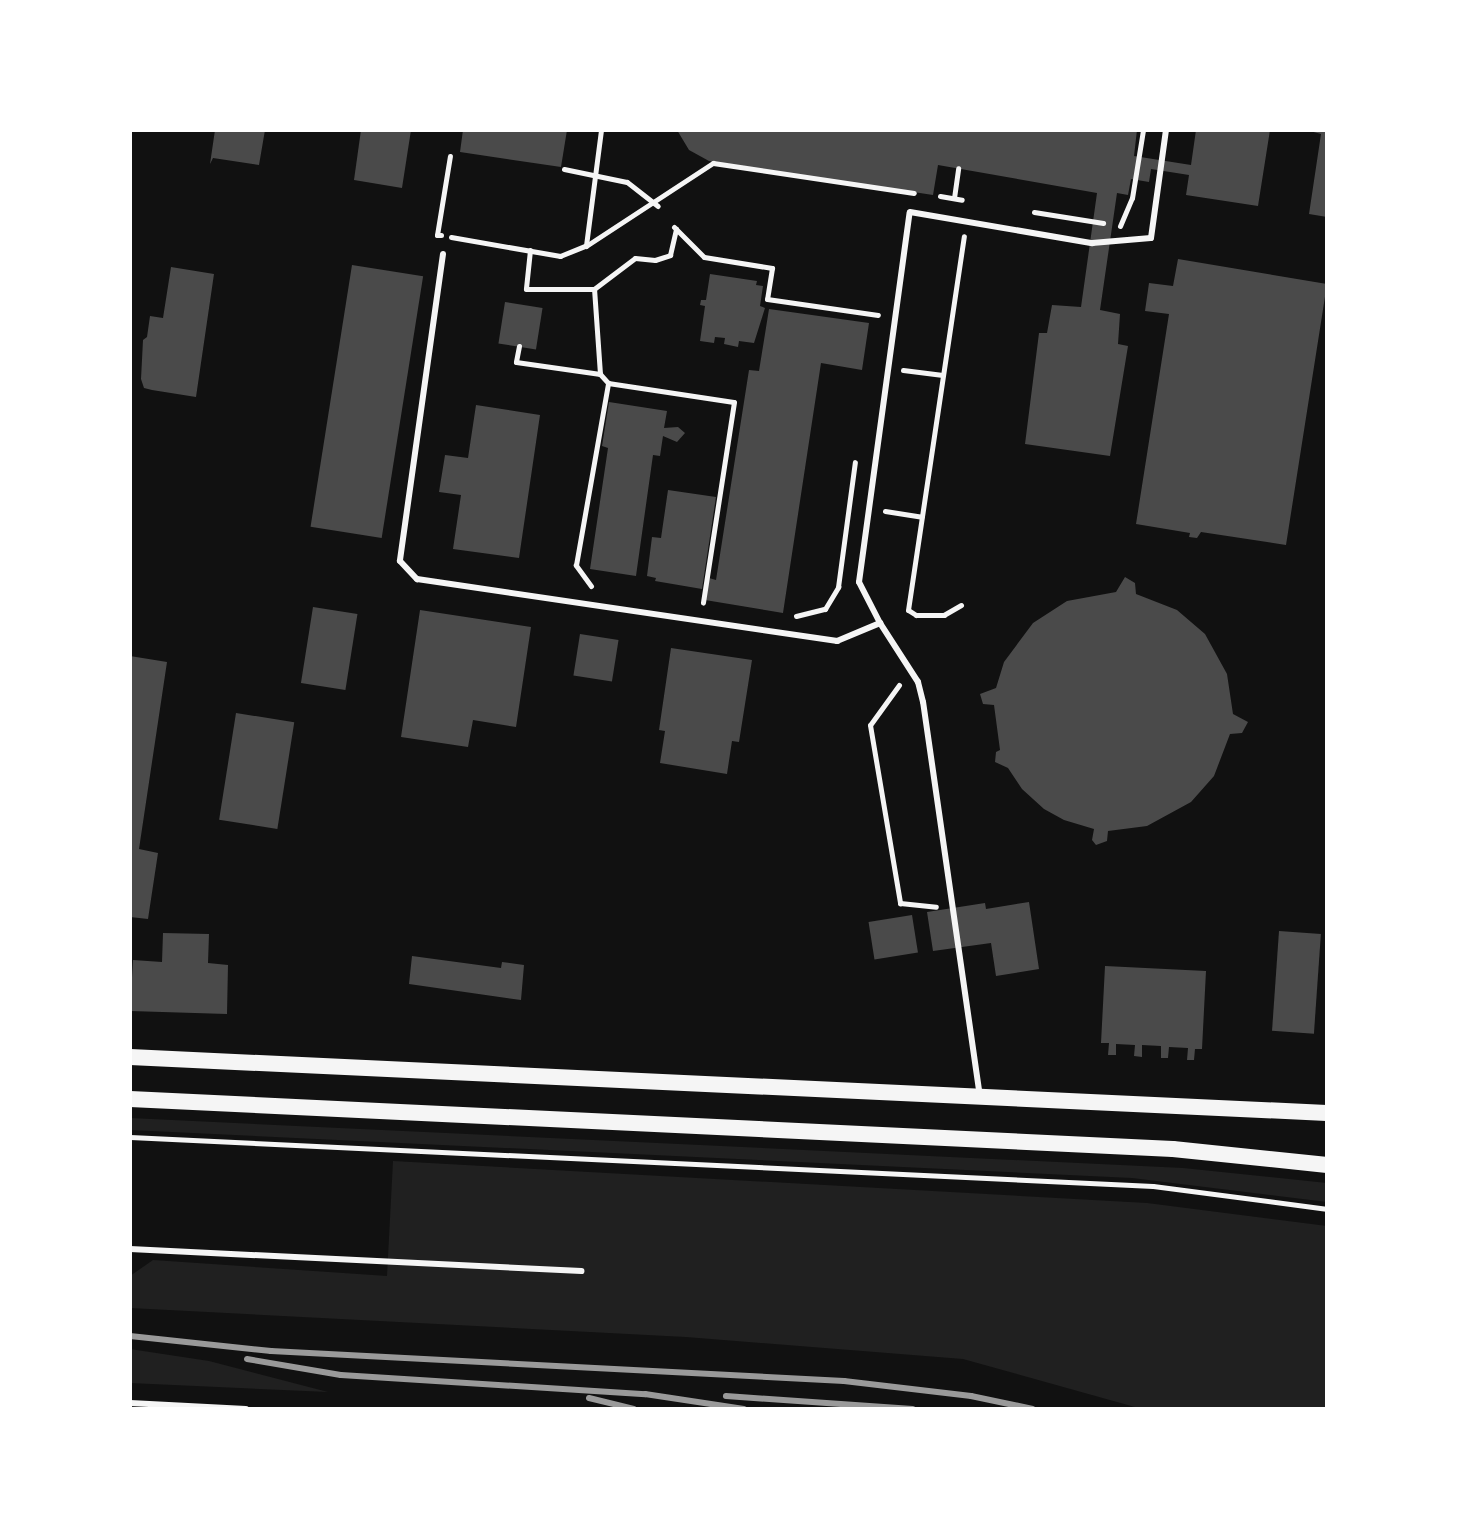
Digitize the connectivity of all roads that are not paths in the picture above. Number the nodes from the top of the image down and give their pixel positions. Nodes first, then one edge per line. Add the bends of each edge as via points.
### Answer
1 (1166, 130) edge
2 (443, 254) dead end
3 (880, 623) junction
4 (130, 1057) edge
5 (980, 1097) junction
6 (130, 1099) edge
7 (1327, 1113) edge
8 (1327, 1165) edge
9 (130, 1249) edge
10 (581, 1271) dead end
11 (130, 1403) edge
12 (246, 1409) edge

1 - 3 lane via 1151,238 1092,243 910,212 859,582
2 - 3 lane via 400,561 417,579 837,641
3 - 5 lane via 921,692
4 - 5 main road
5 - 7 main road
6 - 8 main road via 1173,1149
9 - 10 lane
11 - 12 lane

